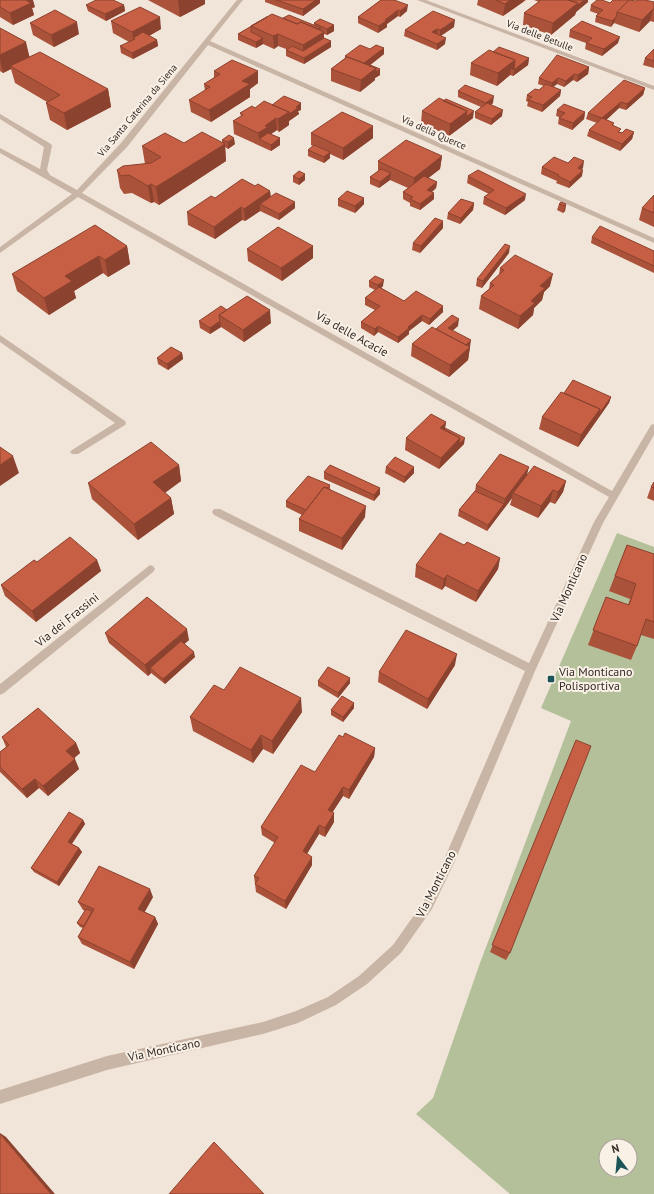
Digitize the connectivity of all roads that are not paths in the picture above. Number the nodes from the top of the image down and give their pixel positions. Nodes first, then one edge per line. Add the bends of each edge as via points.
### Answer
1 (240, 0) edge
2 (420, 0) edge
3 (206, 42) junction
4 (654, 88) edge
5 (0, 116) edge
6 (0, 150) edge
7 (46, 175) junction
8 (77, 194) junction
9 (654, 241) edge
10 (0, 251) edge
11 (0, 338) edge
12 (654, 427) edge
13 (76, 452) dead end
14 (614, 496) junction
15 (217, 512) dead end
16 (150, 569) dead end
17 (531, 669) junction
18 (0, 690) edge
19 (0, 1097) edge

1 - 3 street, Via Santa Caterina da Siena
2 - 4 street, Via delle Betulle
3 - 8 street, Via Santa Caterina da Siena via 124,145
3 - 9 street, Via della Querce
5 - 7 street via 48,146 43,170
6 - 7 street, Via delle Acacie
7 - 8 street, Via delle Acacie
8 - 10 street, Via Santa Caterina da Siena
8 - 14 street, Via delle Acacie
11 - 13 street via 122,423
12 - 14 street, Via Monticano
14 - 17 street, Via Monticano via 599,522
15 - 17 street
16 - 18 street, Via dei Frassini
17 - 19 street, Via Monticano via 428,905 397,949 363,980 332,1001 298,1017 263,1028 107,1063

